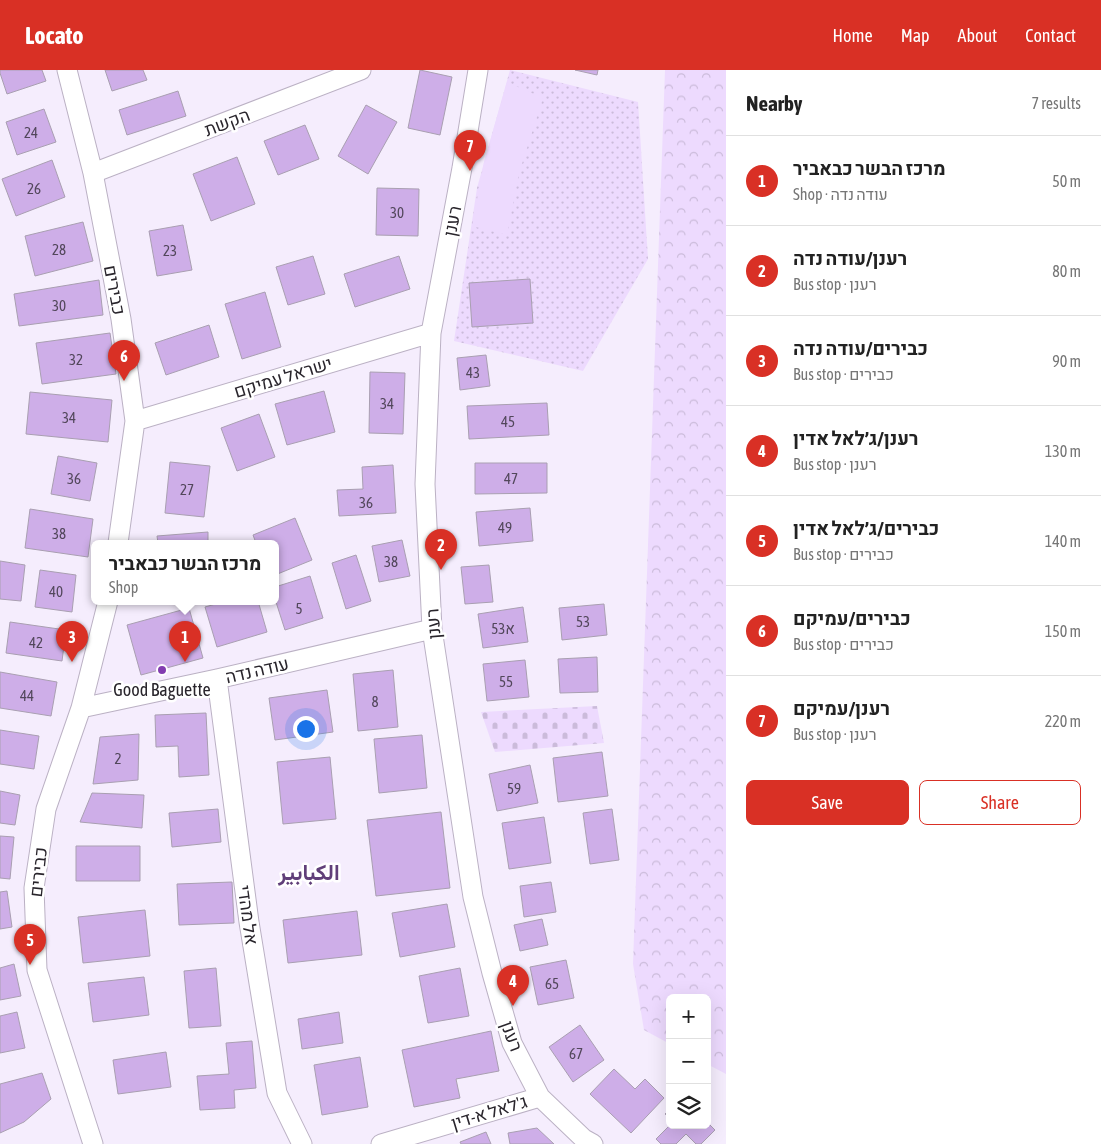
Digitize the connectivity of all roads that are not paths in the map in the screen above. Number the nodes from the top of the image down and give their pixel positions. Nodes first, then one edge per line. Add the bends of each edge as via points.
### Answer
1 (67, 70) edge
2 (361, 70) edge
3 (478, 70) edge
4 (93, 173) junction
5 (431, 333) junction
6 (134, 421) junction
7 (118, 540) edge
8 (107, 605) edge
9 (432, 629) junction
10 (217, 679) junction
11 (81, 708) junction
12 (540, 1097) junction
13 (93, 1144) edge
14 (302, 1144) edge
15 (382, 1144) edge
16 (593, 1144) edge

1 - 4 street, כבירים
2 - 4 street, הקשת
3 - 5 street, רענן
4 - 6 street, כבירים via 121,319
5 - 6 street, ישראל עמיקם
5 - 9 street, רענן via 425,484
6 - 7 street, כבירים
8 - 11 street, כבירים
9 - 10 street, עודה נדה
9 - 12 street, רענן via 473,897 512,1043
10 - 11 street, עודה נדה
10 - 14 street, אל מהדי via 248,922 277,1093
11 - 13 street, כבירים via 46,809 34,888 37,970
12 - 15 street, ג'לאל א-דין
12 - 16 street, רענן

